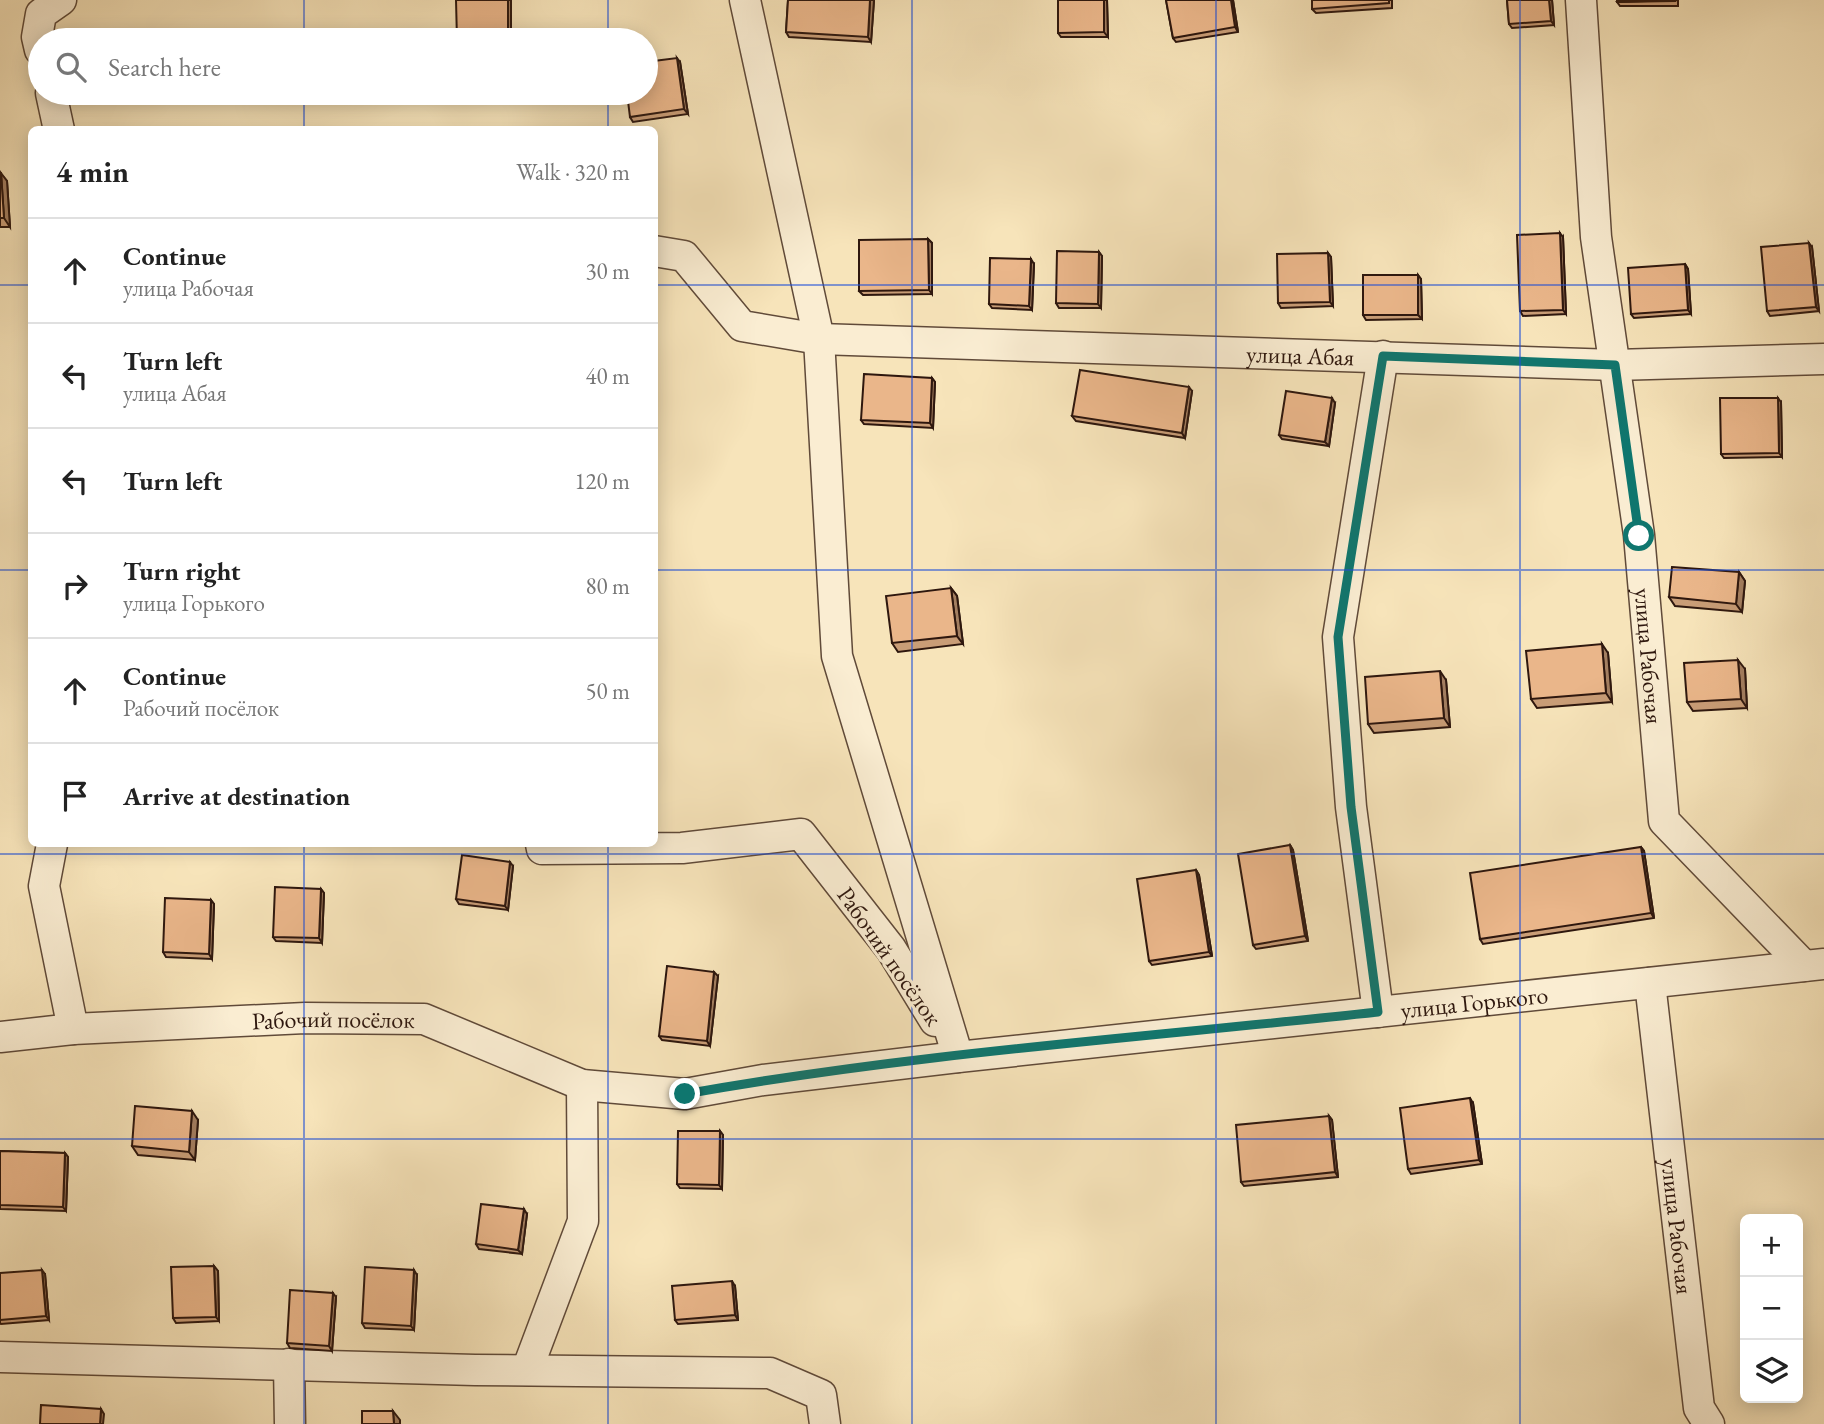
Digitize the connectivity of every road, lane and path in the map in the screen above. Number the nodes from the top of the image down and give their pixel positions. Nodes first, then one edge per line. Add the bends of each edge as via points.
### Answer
1 (61, 0) edge
2 (745, 0) edge
3 (1581, 0) edge
4 (39, 28) edge
5 (54, 105) edge
6 (58, 126) edge
7 (658, 252) edge
8 (819, 338) junction
9 (1383, 356) junction
10 (1824, 359) edge
11 (1615, 365) junction
12 (51, 847) edge
13 (542, 847) edge
14 (1814, 965) edge
15 (1650, 983) junction
16 (1378, 1012) junction
17 (73, 1029) junction
18 (0, 1037) edge
19 (958, 1057) junction
20 (582, 1085) junction
21 (0, 1357) edge
22 (289, 1364) junction
23 (527, 1370) junction
24 (290, 1424) edge
25 (825, 1424) edge
26 (1709, 1424) edge

1 - 4 street via 41,14
2 - 8 street
3 - 11 street, улица Рабочая via 1596,237
5 - 6 street
7 - 8 street via 684,256 742,326
8 - 9 street, улица Абая
8 - 19 street via 838,656
9 - 11 street, улица Абая
9 - 16 street via 1338,637 1351,807
10 - 11 street, улица Абая
11 - 14 street, улица Рабочая via 1639,536 1664,821
12 - 17 street via 44,886
13 - 19 street, Рабочий посёлок via 682,848 801,834 891,949
14 - 15 street, улица Горького
15 - 16 street, улица Горького
15 - 26 street, улица Рабочая via 1699,1408
16 - 19 street, улица Горького
17 - 18 street, Рабочий посёлок
17 - 20 street, Рабочий посёлок via 305,1018 424,1019
19 - 20 street, Рабочий посёлок via 685,1094
20 - 23 street via 583,1221
21 - 22 street
22 - 23 street
22 - 24 street
23 - 25 street via 770,1373 821,1395

